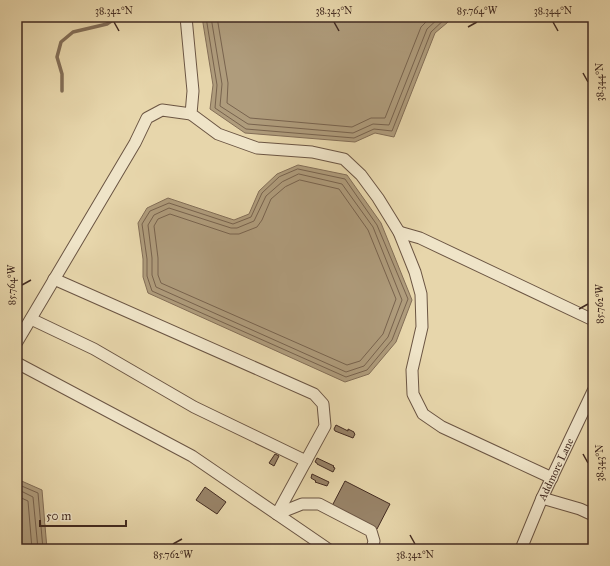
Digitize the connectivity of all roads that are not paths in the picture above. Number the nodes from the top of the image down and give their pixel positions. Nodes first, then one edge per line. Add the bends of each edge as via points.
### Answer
1 (186, 17) edge
2 (191, 114) junction
3 (399, 232) junction
4 (54, 279) junction
5 (31, 319) junction
6 (593, 320) edge
7 (17, 342) edge
8 (17, 363) edge
9 (593, 390) edge
10 (306, 461) junction
11 (552, 478) junction
12 (542, 498) junction
13 (277, 514) junction
14 (593, 515) edge
15 (328, 549) edge
16 (372, 549) edge
17 (521, 549) edge

1 - 2 street via 193,90
2 - 3 street via 218,134 257,148 312,152 344,159 361,175
2 - 4 street via 162,110 147,118
3 - 6 street via 420,238
3 - 11 street via 422,294 422,327 412,370 413,394 423,414 442,427
4 - 5 street
4 - 10 street via 314,394 323,404 325,426
5 - 7 street
5 - 10 street via 94,348 194,407
8 - 13 street via 192,456
9 - 11 street, Addmore Lane
10 - 13 street
11 - 12 street, Addmore Lane
12 - 14 street
12 - 17 street, Addmore Lane
13 - 15 street
13 - 16 street via 302,504 319,504 371,531 374,541

